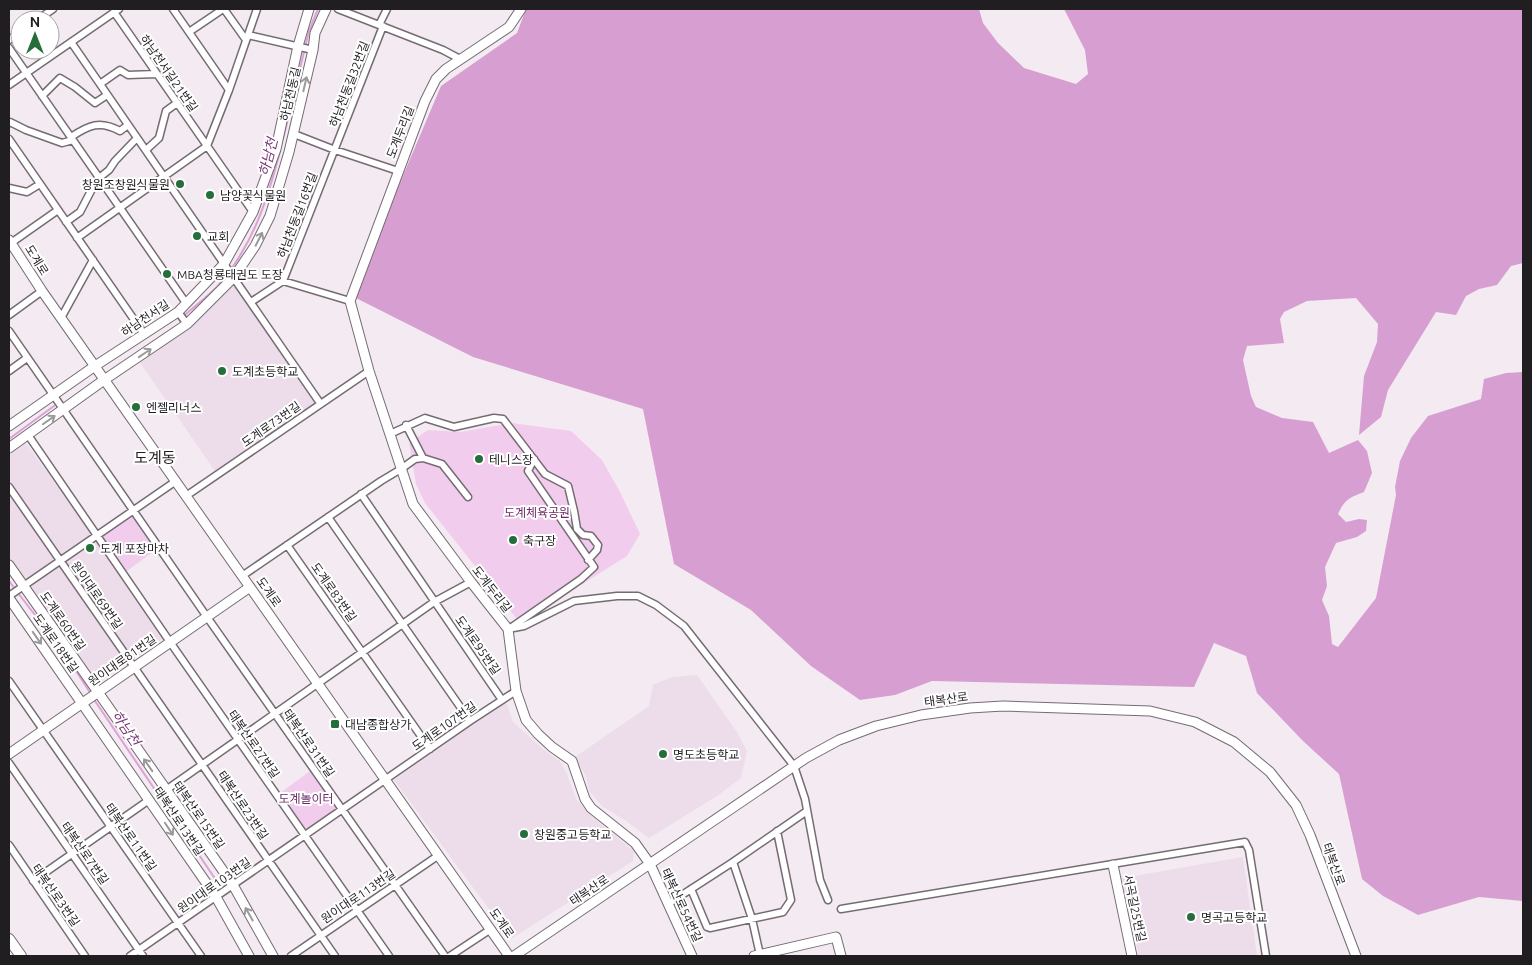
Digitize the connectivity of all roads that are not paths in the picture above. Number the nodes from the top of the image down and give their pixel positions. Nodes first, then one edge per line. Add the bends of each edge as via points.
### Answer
1 (173, 9) edge
2 (223, 9) edge
3 (257, 9) edge
4 (309, 9) edge
5 (326, 9) edge
6 (338, 9) edge
7 (387, 9) edge
8 (116, 10) edge
9 (519, 10) edge
10 (381, 25) junction
11 (189, 32) junction
12 (247, 37) junction
13 (71, 42) junction
14 (300, 47) junction
15 (9, 48) edge
16 (312, 49) junction
17 (460, 59) junction
18 (26, 73) junction
19 (156, 74) junction
20 (9, 84) edge
21 (100, 84) junction
22 (229, 90) junction
23 (107, 95) junction
24 (42, 96) junction
25 (177, 103) junction
26 (9, 123) edge
27 (128, 125) junction
28 (294, 134) junction
29 (138, 138) junction
30 (9, 139) edge
31 (72, 139) junction
32 (207, 146) junction
33 (146, 150) junction
34 (335, 150) junction
35 (398, 170) junction
36 (164, 176) junction
37 (100, 180) junction
38 (40, 184) junction
39 (9, 188) edge
40 (120, 208) junction
41 (58, 210) junction
42 (253, 212) junction
43 (66, 222) junction
44 (77, 238) junction
45 (10, 241) edge
46 (92, 260) junction
47 (225, 265) junction
48 (233, 276) junction
49 (283, 281) junction
50 (42, 291) junction
51 (350, 301) junction
52 (251, 302) junction
53 (186, 303) junction
54 (178, 312) junction
55 (9, 315) edge
56 (61, 318) junction
57 (187, 324) junction
58 (9, 331) edge
59 (144, 334) junction
60 (27, 358) junction
61 (95, 366) junction
62 (9, 371) edge
63 (369, 371) junction
64 (104, 380) junction
65 (53, 396) junction
66 (320, 403) junction
67 (63, 410) junction
68 (406, 425) junction
69 (9, 426) edge
70 (390, 434) junction
71 (28, 435) junction
72 (9, 448) edge
73 (423, 458) junction
74 (534, 459) junction
75 (401, 469) junction
76 (176, 481) junction
77 (9, 487) edge
78 (361, 494) junction
79 (186, 496) junction
80 (468, 497) dead end
81 (133, 510) junction
82 (328, 517) junction
83 (96, 536) junction
84 (287, 545) junction
85 (588, 560) junction
86 (59, 561) junction
87 (9, 565) edge
88 (242, 576) junction
89 (470, 582) junction
90 (22, 586) junction
91 (250, 587) junction
92 (9, 596) edge
93 (434, 602) junction
94 (207, 617) junction
95 (403, 624) junction
96 (508, 629) junction
97 (170, 642) junction
98 (362, 652) junction
99 (134, 667) junction
100 (9, 681) edge
101 (318, 684) junction
102 (516, 691) junction
103 (97, 693) junction
104 (502, 700) junction
105 (84, 701) junction
106 (274, 713) junction
107 (470, 721) junction
108 (43, 730) junction
109 (237, 739) junction
110 (430, 749) junction
111 (9, 754) edge
112 (9, 763) edge
113 (201, 764) junction
114 (794, 766) junction
115 (385, 781) junction
116 (166, 790) junction
117 (150, 800) junction
118 (342, 810) junction
119 (807, 811) junction
120 (111, 827) junction
121 (777, 831) junction
122 (305, 836) junction
123 (9, 845) edge
124 (72, 854) junction
125 (439, 855) junction
126 (268, 861) junction
127 (733, 862) junction
128 (650, 864) junction
129 (1113, 865) junction
130 (32, 881) junction
131 (233, 885) junction
132 (395, 885) junction
133 (691, 890) junction
134 (216, 897) junction
135 (828, 900) dead end
136 (668, 904) junction
137 (841, 909) dead end
138 (357, 911) junction
139 (752, 919) junction
140 (178, 923) junction
141 (491, 929) junction
142 (320, 936) junction
143 (9, 939) edge
144 (141, 953) edge
145 (21, 956) edge
146 (85, 956) edge
147 (130, 956) edge
148 (201, 956) edge
149 (249, 956) edge
150 (273, 956) edge
151 (291, 956) edge
152 (334, 956) edge
153 (388, 956) edge
154 (446, 956) edge
155 (450, 956) edge
156 (510, 956) edge
157 (514, 956) edge
158 (692, 956) edge
159 (757, 956) edge
160 (841, 956) edge
161 (1132, 956) edge
162 (1266, 956) edge
163 (1356, 956) edge

1 - 11 street
2 - 11 street
2 - 12 street
3 - 12 street
4 - 14 street, 하남천서길
5 - 16 street, 하남천동길
6 - 10 street
7 - 10 street, 하남천동길32번길
8 - 13 street
8 - 19 street, 하남천서길21번길
9 - 17 street, 도계두리길 via 509,27
10 - 17 street
10 - 34 street, 하남천동길32번길
11 - 22 street
12 - 14 street
12 - 22 street
13 - 18 street
13 - 21 street
14 - 16 street
14 - 42 street, 하남천서길 via 276,149
15 - 18 street
28 -> 16 street, 하남천동길
17 - 35 street, 도계두리길 via 436,79
18 - 20 street
18 - 24 street
19 - 21 street via 128,75 120,70
19 - 25 street, 하남천서길21번길
21 - 23 street
22 - 32 street
23 - 24 street via 95,103 60,78
23 - 27 street
24 - 31 street
25 - 32 street, 하남천서길21번길
25 - 33 street via 166,111 159,138
26 - 31 street via 62,143
27 - 29 street
27 - 31 street via 120,131 109,124 91,126
28 - 34 street
48 -> 28 street, 하남천동길 via 255,246 270,216
29 - 33 street
29 - 37 street
30 - 38 street
31 - 37 street
32 - 36 street
32 - 42 street, 하남천서길21번길
33 - 36 street
34 - 35 street
34 - 49 street, 하남천동길16번길
35 - 51 street, 도계두리길
36 - 40 street
36 - 47 street
37 - 40 street
37 - 43 street via 80,212
38 - 39 street via 27,192
38 - 41 street
40 - 44 street
40 - 53 street
41 - 43 street
41 - 45 street
42 - 47 street, 하남천서길
43 - 44 street
44 - 46 street
45 - 50 street, 도계로
46 - 56 street
46 - 59 street
47 - 48 street
47 - 53 street, 하남천서길
48 - 52 street
48 - 57 street, 하남천동길
49 - 51 street
49 - 52 street
50 - 55 street
50 - 56 street, 도계로
51 - 63 street, 도계두리길
52 - 66 street
53 - 54 street, 하남천서길
54 - 57 street
54 - 59 street, 하남천서길
56 - 61 street, 도계로
64 -> 57 street, 하남천동길
58 - 60 street
59 - 61 street, 하남천서길
60 - 62 street
60 - 65 street
61 - 64 street, 도계로
61 - 65 street, 하남천서길
63 - 66 street, 도계로73번길
63 - 70 street, 도계두리길
64 - 67 street
64 - 76 street, 도계로
65 - 67 street
65 - 69 street, 하남천서길
66 - 79 street, 도계로73번길
71 -> 67 street
67 - 81 street
68 - 70 street
68 - 73 street
68 - 74 street via 425,418 454,428 494,418 503,419
70 - 75 street, 도계두리길
71 - 72 street
71 - 83 street
73 - 75 street via 415,458
73 - 80 street via 442,464
74 - 85 street via 528,471
74 - 85 street via 545,474 568,486 577,529 583,535 591,536 598,545
75 - 78 street
75 - 89 street, 도계두리길 via 413,504
76 - 79 street, 도계로
76 - 81 street, 원이대로69번길
77 - 86 street
78 - 82 street
78 - 93 street
79 - 88 street, 도계로
81 - 83 street, 원이대로69번길
81 - 94 street
82 - 84 street
82 - 95 street
83 - 86 street, 원이대로69번길
83 - 97 street
84 - 88 street
84 - 98 street, 도계로83번길
85 - 96 street via 594,567 581,579
86 - 90 street, 원이대로69번길
86 - 99 street, 원이대로69번길
87 - 90 street, 도계로60번길
88 - 91 street, 도계로
89 - 93 street
89 - 96 street, 도계두리길
90 - 92 street, 원이대로69번길
90 - 103 street, 도계로60번길
91 - 94 street, 원이대로81번길
91 - 101 street, 도계로
92 -> 105 street, 도계로18번길
93 - 95 street
93 - 104 street, 도계로95번길
94 - 97 street, 원이대로81번길
94 - 106 street, 태복산로31번길
95 - 98 street
95 - 107 street
96 - 102 street, 도계두리길
96 - 114 street via 524,626 574,600 638,596 684,626
97 - 99 street, 원이대로81번길
97 - 109 street, 태복산로27번길
98 - 101 street
98 - 110 street
99 - 103 street, 원이대로81번길
99 - 113 street, 태복산로23번길
100 - 108 street
101 - 106 street
101 - 115 street, 도계로
102 - 104 street, 도계로107번길
102 - 128 street, 도계두리길 via 526,720 552,747 572,761 591,808 635,843
103 - 105 street, 원이대로81번길
116 -> 103 street, 태복산로15번길
104 - 107 street, 도계로107번길
105 - 108 street, 원이대로81번길
105 - 117 street, 태복산로13번길
106 - 109 street
106 - 118 street, 태복산로31번길
107 - 110 street, 도계로107번길
108 - 111 street, 원이대로81번길
108 - 120 street, 태복산로11번길
109 - 113 street
109 - 122 street, 태복산로27번길
110 - 115 street, 도계로107번길
112 - 124 street, 태복산로7번길
113 - 116 street
113 - 126 street, 태복산로23번길
114 - 119 street
114 - 128 street, 태복산로
114 - 163 street, 태복산로 via 839,740 876,726 970,708 1150,710 1195,722 1234,742 1270,772 1296,805
115 - 118 street, 원이대로103번길
115 - 125 street, 도계로
116 - 131 street, 태복산로15번길
117 - 120 street
117 -> 134 street, 태복산로13번길
118 - 122 street, 원이대로103번길
118 - 132 street, 태복산로31번길
119 - 121 street
119 - 135 street via 820,880
120 - 124 street
120 - 140 street, 태복산로11번길
121 - 127 street
121 - 139 street via 791,900 782,912
122 - 126 street, 원이대로103번길
122 - 138 street, 태복산로27번길
123 - 130 street, 태복산로3번길
124 - 130 street
124 - 144 street, 태복산로7번길
125 - 132 street, 원이대로113번길
125 - 141 street, 도계로
126 - 131 street, 원이대로103번길
126 - 142 street, 태복산로23번길
127 - 133 street
127 - 139 street
128 - 136 street, 태복산로54번길
128 - 157 street, 태복산로
129 - 137 street
129 - 161 street, 서곡길25번길
129 - 162 street via 1245,842
130 - 146 street, 태복산로3번길
131 - 134 street, 원이대로103번길
150 -> 131 street, 태복산로15번길
132 - 138 street, 원이대로113번길
132 - 154 street, 태복산로31번길
133 - 136 street
133 - 139 street via 707,927
134 - 140 street, 원이대로103번길
134 - 149 street, 태복산로13번길
136 - 158 street, 태복산로54번길
138 - 142 street, 원이대로113번길
138 - 153 street, 태복산로27번길
139 - 159 street
140 - 144 street, 원이대로103번길
140 - 148 street, 태복산로11번길
141 - 155 street
141 - 156 street, 도계로
142 - 151 street, 원이대로113번길
142 - 152 street, 태복산로23번길
143 - 145 main road
144 - 147 street, 원이대로103번길
159 - 160 street via 836,937

